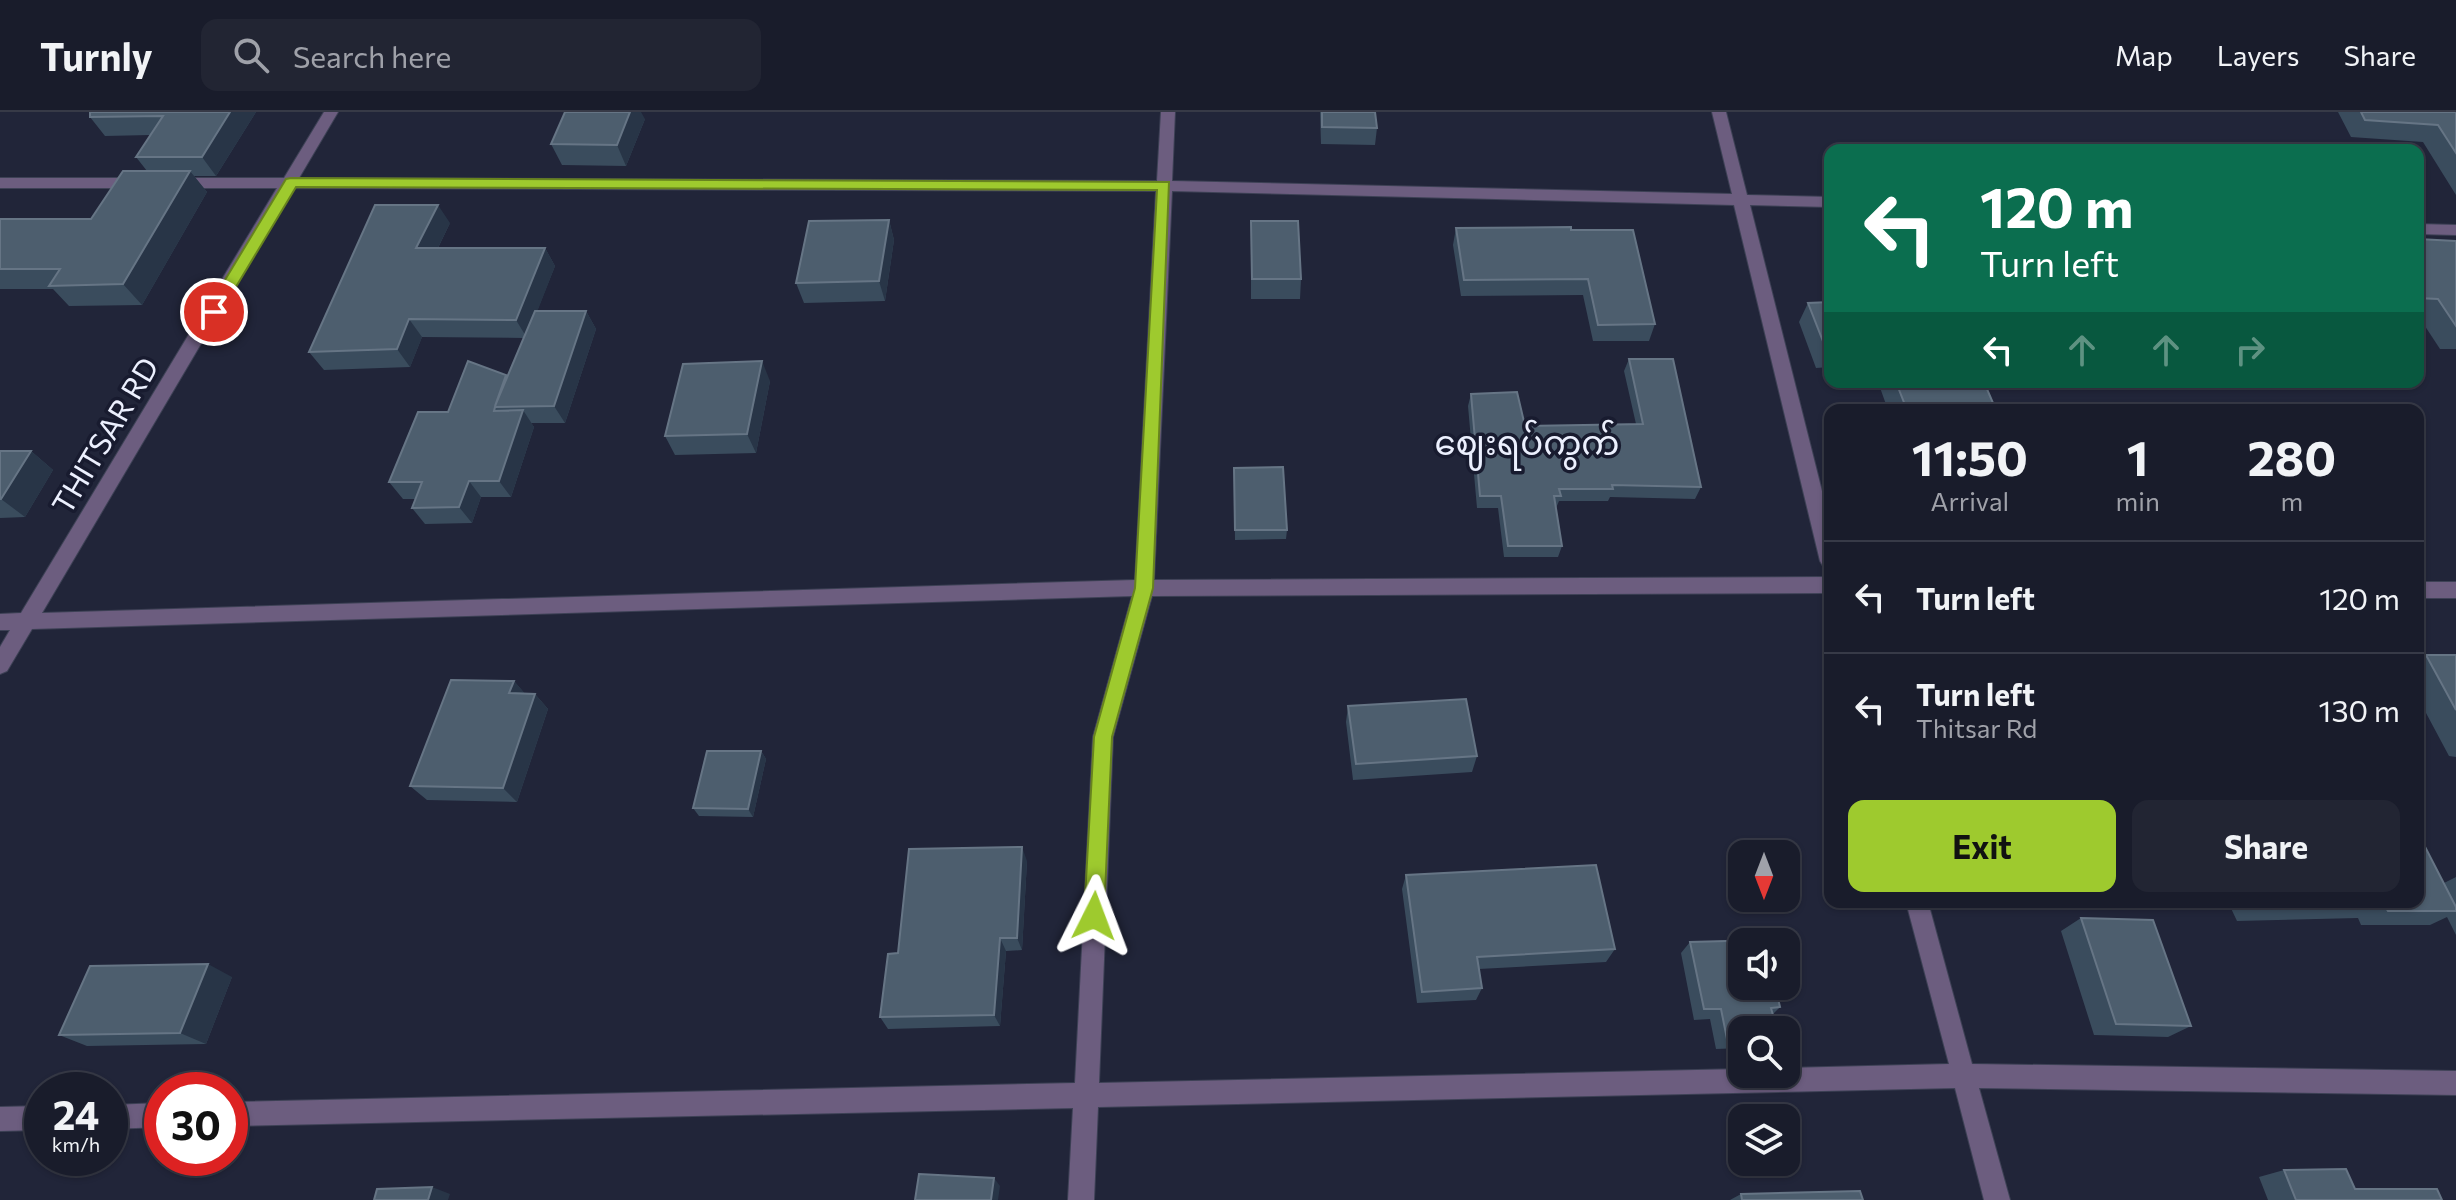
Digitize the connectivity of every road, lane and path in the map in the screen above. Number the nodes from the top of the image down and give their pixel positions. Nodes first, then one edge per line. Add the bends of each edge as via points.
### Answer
1 (331, 112) edge
2 (1168, 112) edge
3 (1719, 112) edge
4 (0, 183) edge
5 (291, 183) junction
6 (1164, 186) junction
7 (1739, 198) junction
8 (1824, 202) edge
9 (2424, 229) edge
10 (2456, 230) edge
11 (1824, 537) edge
12 (1824, 585) edge
13 (1144, 588) junction
14 (2424, 590) edge
15 (2456, 590) edge
16 (27, 621) junction
17 (0, 622) edge
18 (0, 665) edge
19 (1919, 908) edge
20 (1962, 1076) junction
21 (2456, 1083) edge
22 (1085, 1096) junction
23 (248, 1114) edge
24 (24, 1118) edge
25 (0, 1119) edge
26 (1081, 1200) edge
27 (1997, 1200) edge

1 - 5 street, THITSAR RD
2 - 6 street
3 - 7 street
4 - 5 street
5 - 6 street
5 - 16 street, THITSAR RD
6 - 7 street
6 - 13 street
7 - 8 street
7 - 11 street
9 - 10 street
12 - 13 street
13 - 16 street
13 - 22 street via 1103,737
14 - 15 street
16 - 17 street
16 - 18 street, THITSAR RD
19 - 20 street
20 - 21 street
20 - 22 street
20 - 27 street
22 - 23 street
22 - 26 street
24 - 25 street

